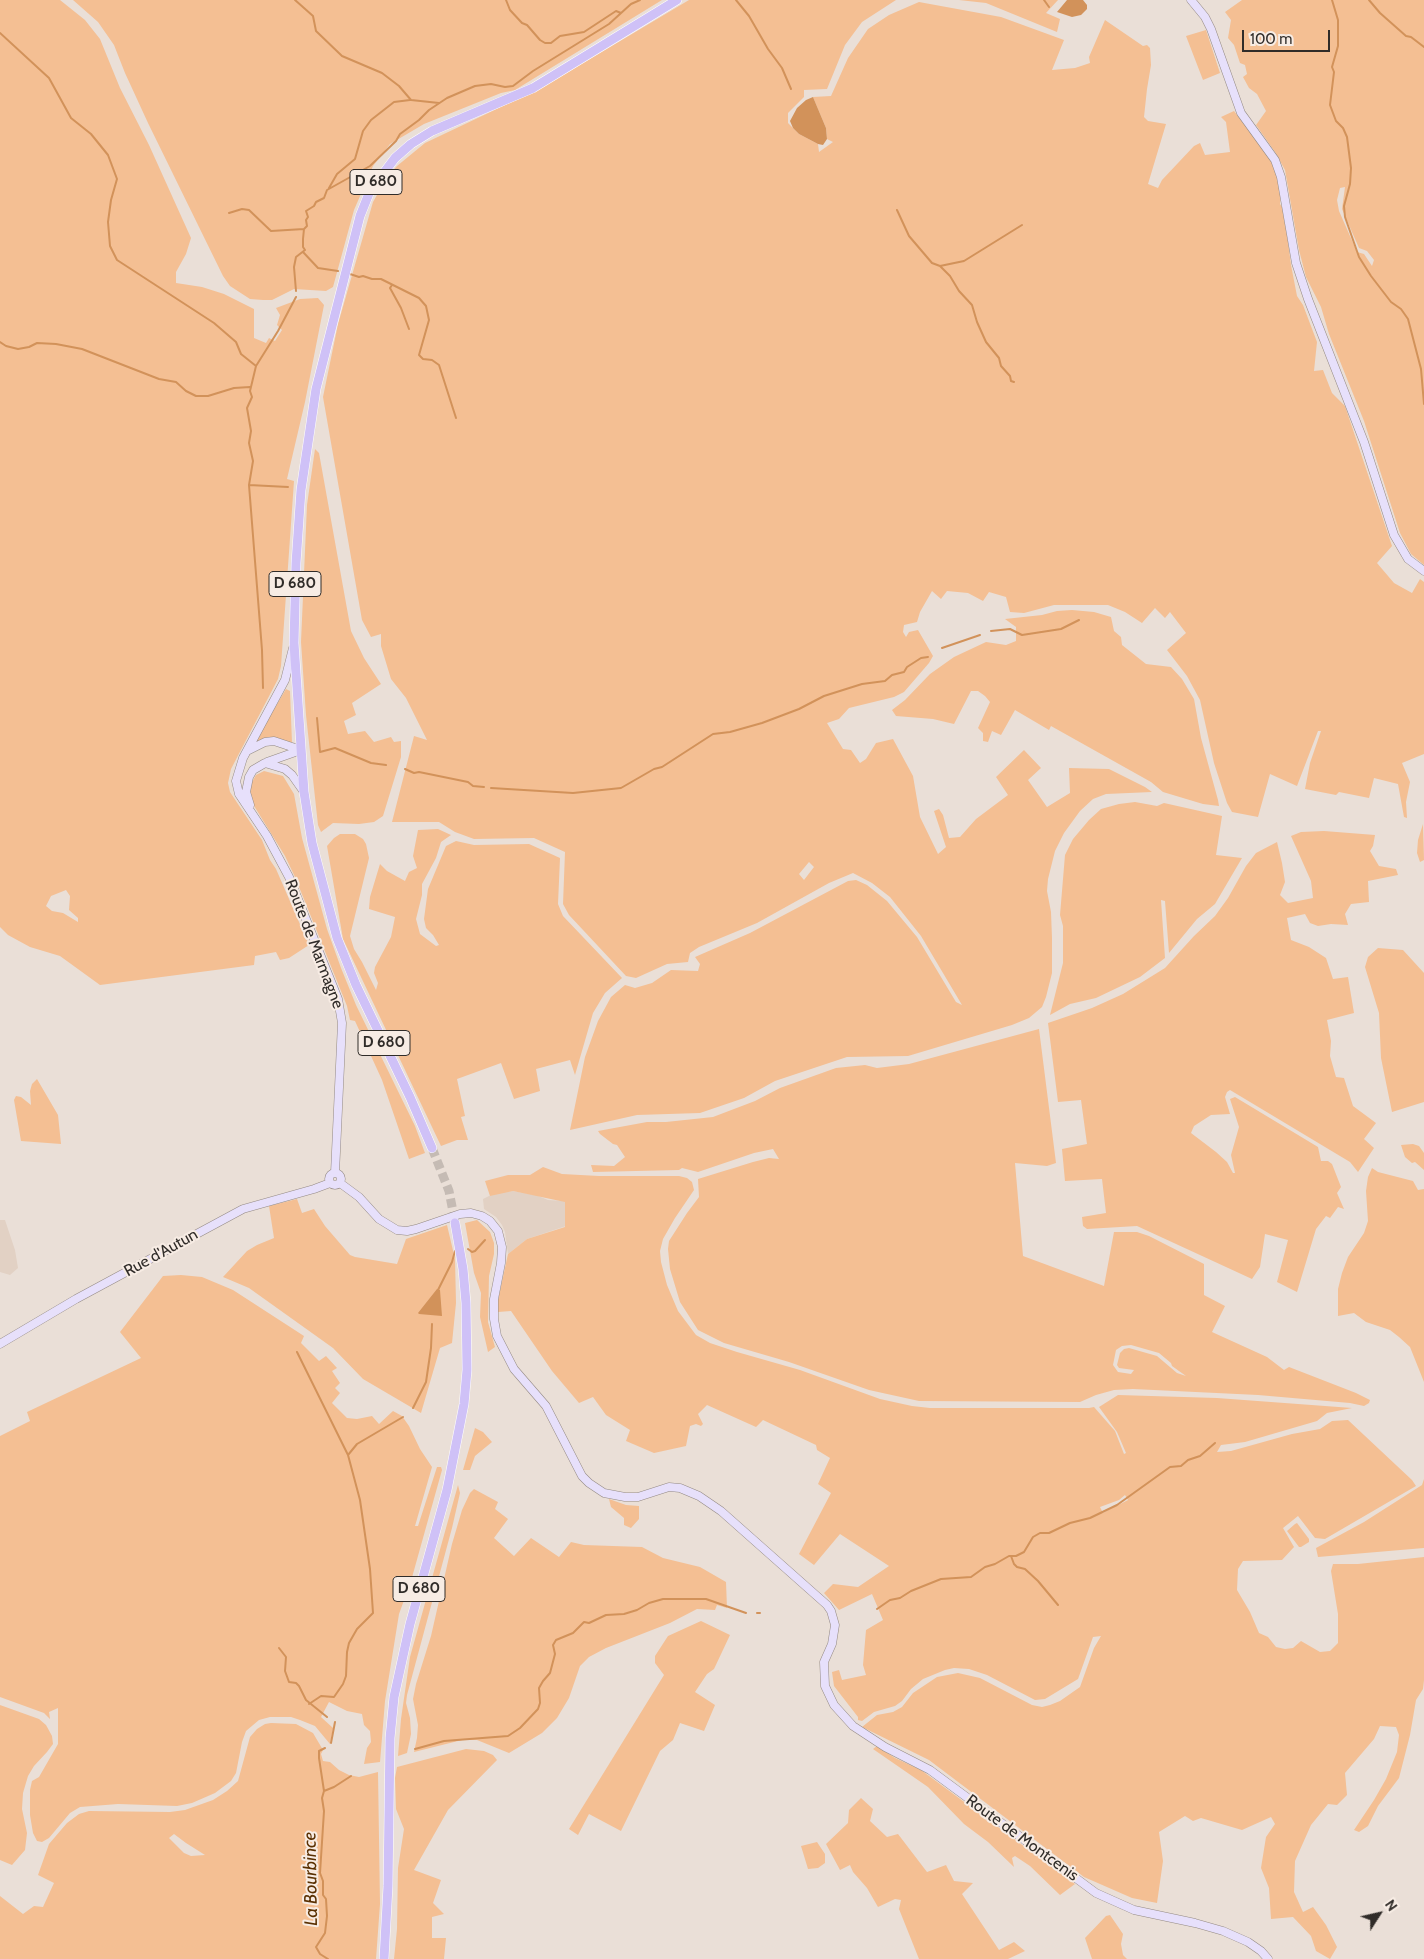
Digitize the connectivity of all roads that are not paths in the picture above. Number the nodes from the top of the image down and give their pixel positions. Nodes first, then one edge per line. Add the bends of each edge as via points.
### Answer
1 (677, 0) edge
2 (1191, 0) edge
3 (1424, 571) edge
4 (294, 643) junction
5 (301, 750) junction
6 (246, 751) junction
7 (265, 763) junction
8 (304, 792) junction
9 (252, 814) junction
10 (432, 1148) tunnel mouth
11 (335, 1173) junction
12 (330, 1183) junction
13 (340, 1183) junction
14 (456, 1222) tunnel mouth
15 (0, 1344) edge
16 (384, 1959) edge
17 (1268, 1959) edge

1 - 4 main road, D 680 via 533,88 432,131 411,144 395,158 370,191 352,244 315,398 301,490
2 - 3 main road via 1211,29 1241,114 1275,160 1282,177 1302,282 1364,442 1400,548
4 - 5 main road, D 680
4 - 6 main road, Route de Marmagne via 285,680
5 - 6 main road via 265,742
5 - 7 main road, Route de Marmagne
5 - 8 main road, D 680
6 - 9 main road, Route de Marmagne via 236,781 239,794
7 - 8 main road via 285,769
7 - 9 main road, Route de Marmagne via 254,770 246,784
8 - 10 main road, D 680 via 312,843 337,938
9 - 11 main road, Route de Marmagne via 289,876 339,1006 342,1023
11 - 12 main road via 330,1175
11 - 13 main road via 340,1175
12 - 13 main road
12 - 15 main road, Rue d'Autun via 243,1209
13 - 17 main road, Route de Montcenis via 359,1197 379,1219 396,1230 416,1229 460,1214 471,1213 490,1221 498,1231 502,1247 494,1298 497,1336 514,1369 546,1406 582,1476 596,1488 625,1498 669,1487 692,1492 711,1503 827,1605 835,1625 824,1674 827,1692 834,1705 854,1726 885,1748 930,1770 1096,1893 1134,1910 1223,1930 1248,1942
14 - 16 main road, D 680 via 466,1303 464,1404 447,1490 410,1624 394,1697

